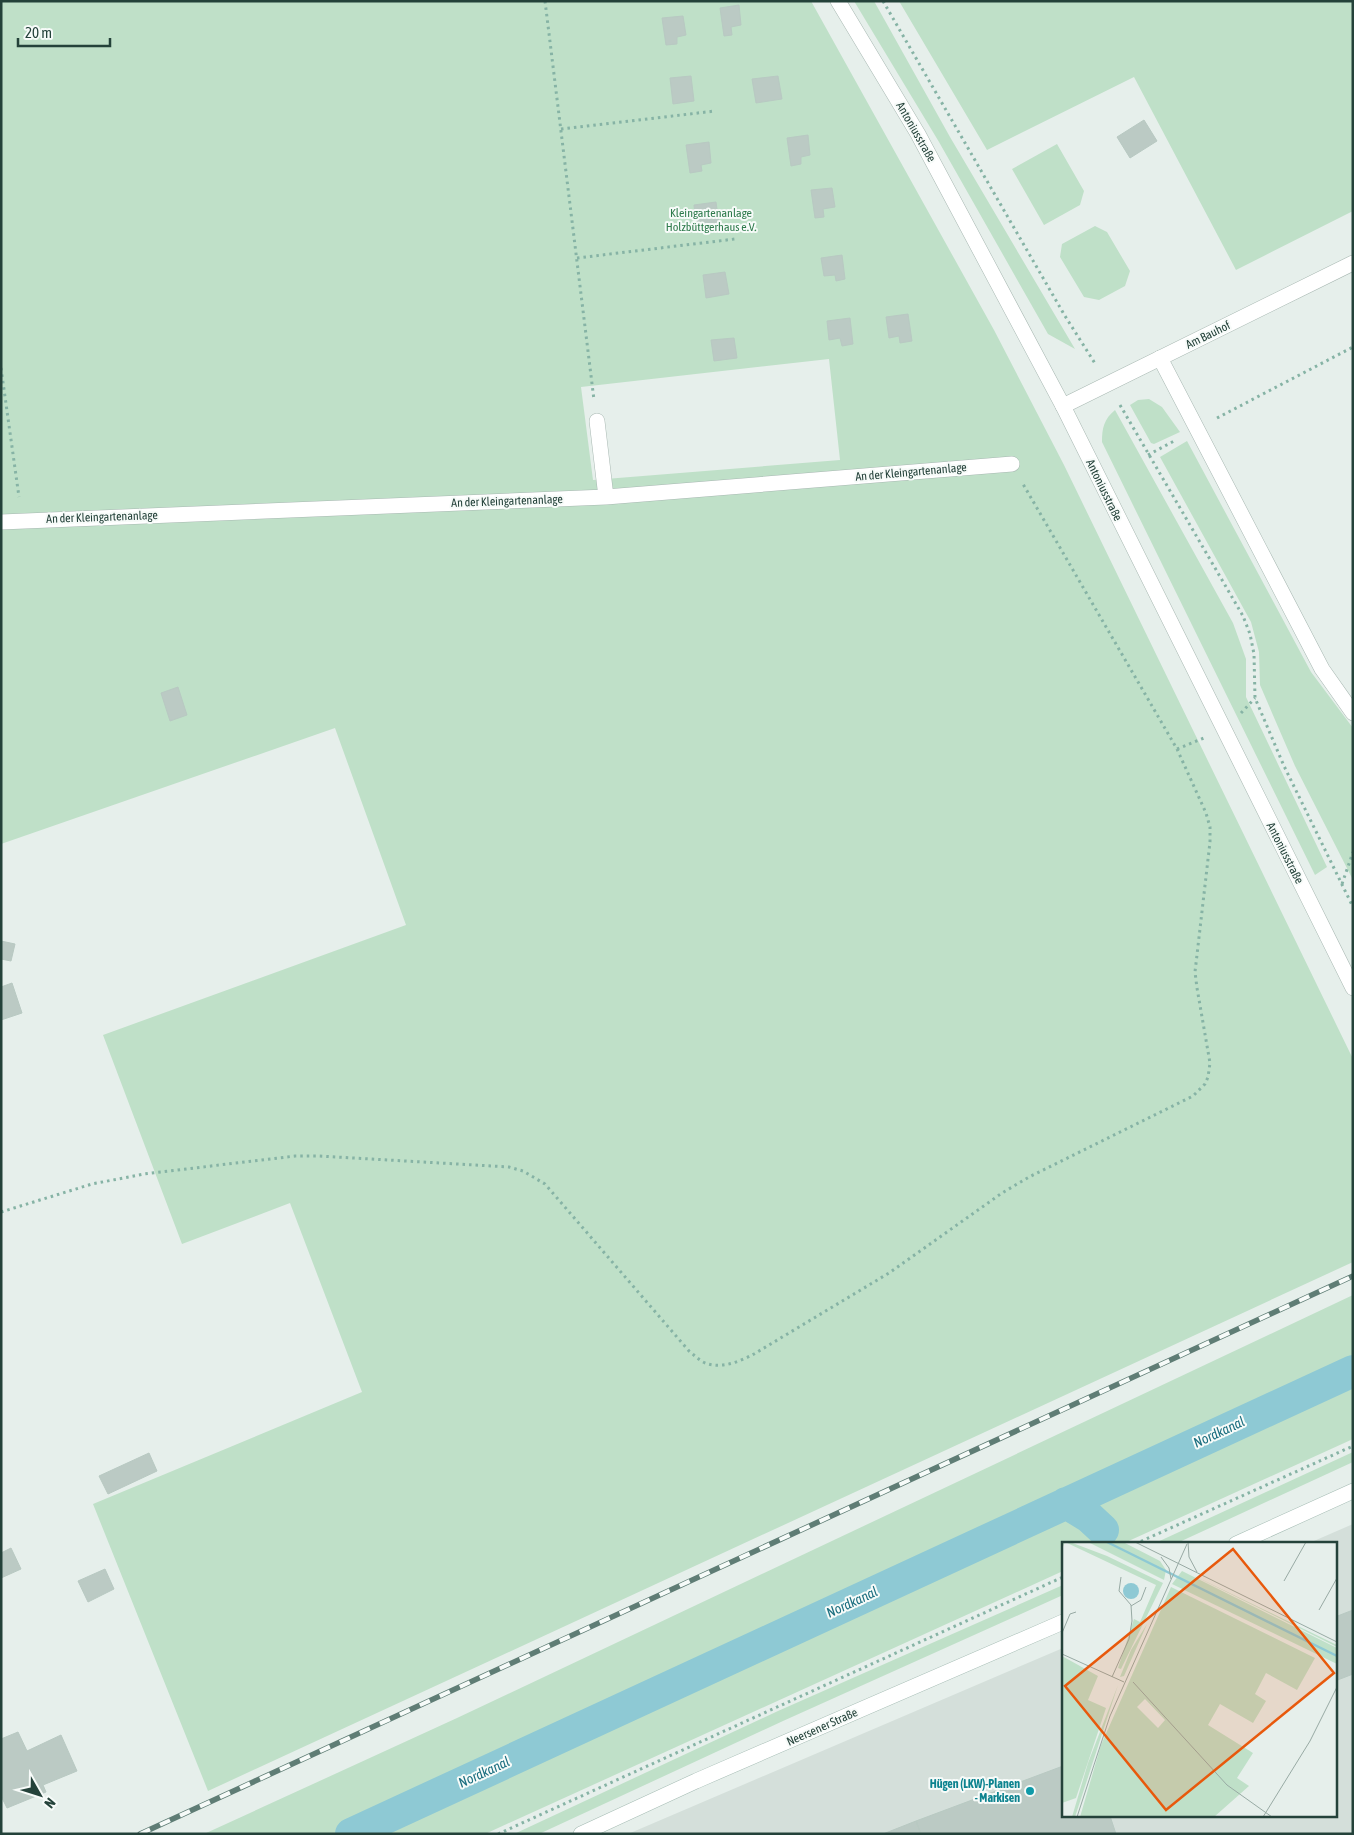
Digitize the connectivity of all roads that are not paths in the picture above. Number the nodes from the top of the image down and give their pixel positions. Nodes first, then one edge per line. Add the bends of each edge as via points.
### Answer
1 (838, 1) edge
2 (1353, 263) edge
3 (1160, 358) junction
4 (1063, 406) junction
5 (597, 421) road end
6 (1012, 464) road end
7 (606, 497) junction
8 (1, 522) edge
9 (1353, 713) edge
10 (1353, 988) edge
11 (1353, 1491) edge
12 (1240, 1542) edge
13 (1062, 1622) edge
14 (581, 1834) edge

1 - 4 street, Antoniusstraße via 918,134
2 - 3 street, Am Bauhof
3 - 4 street, Am Bauhof
3 - 9 street via 1322,669
4 - 10 street, Antoniusstraße
5 - 7 street
6 - 7 street, An der Kleingartenanlage
7 - 8 street, An der Kleingartenanlage
11 - 12 street
13 - 14 street, Neersener Straße

